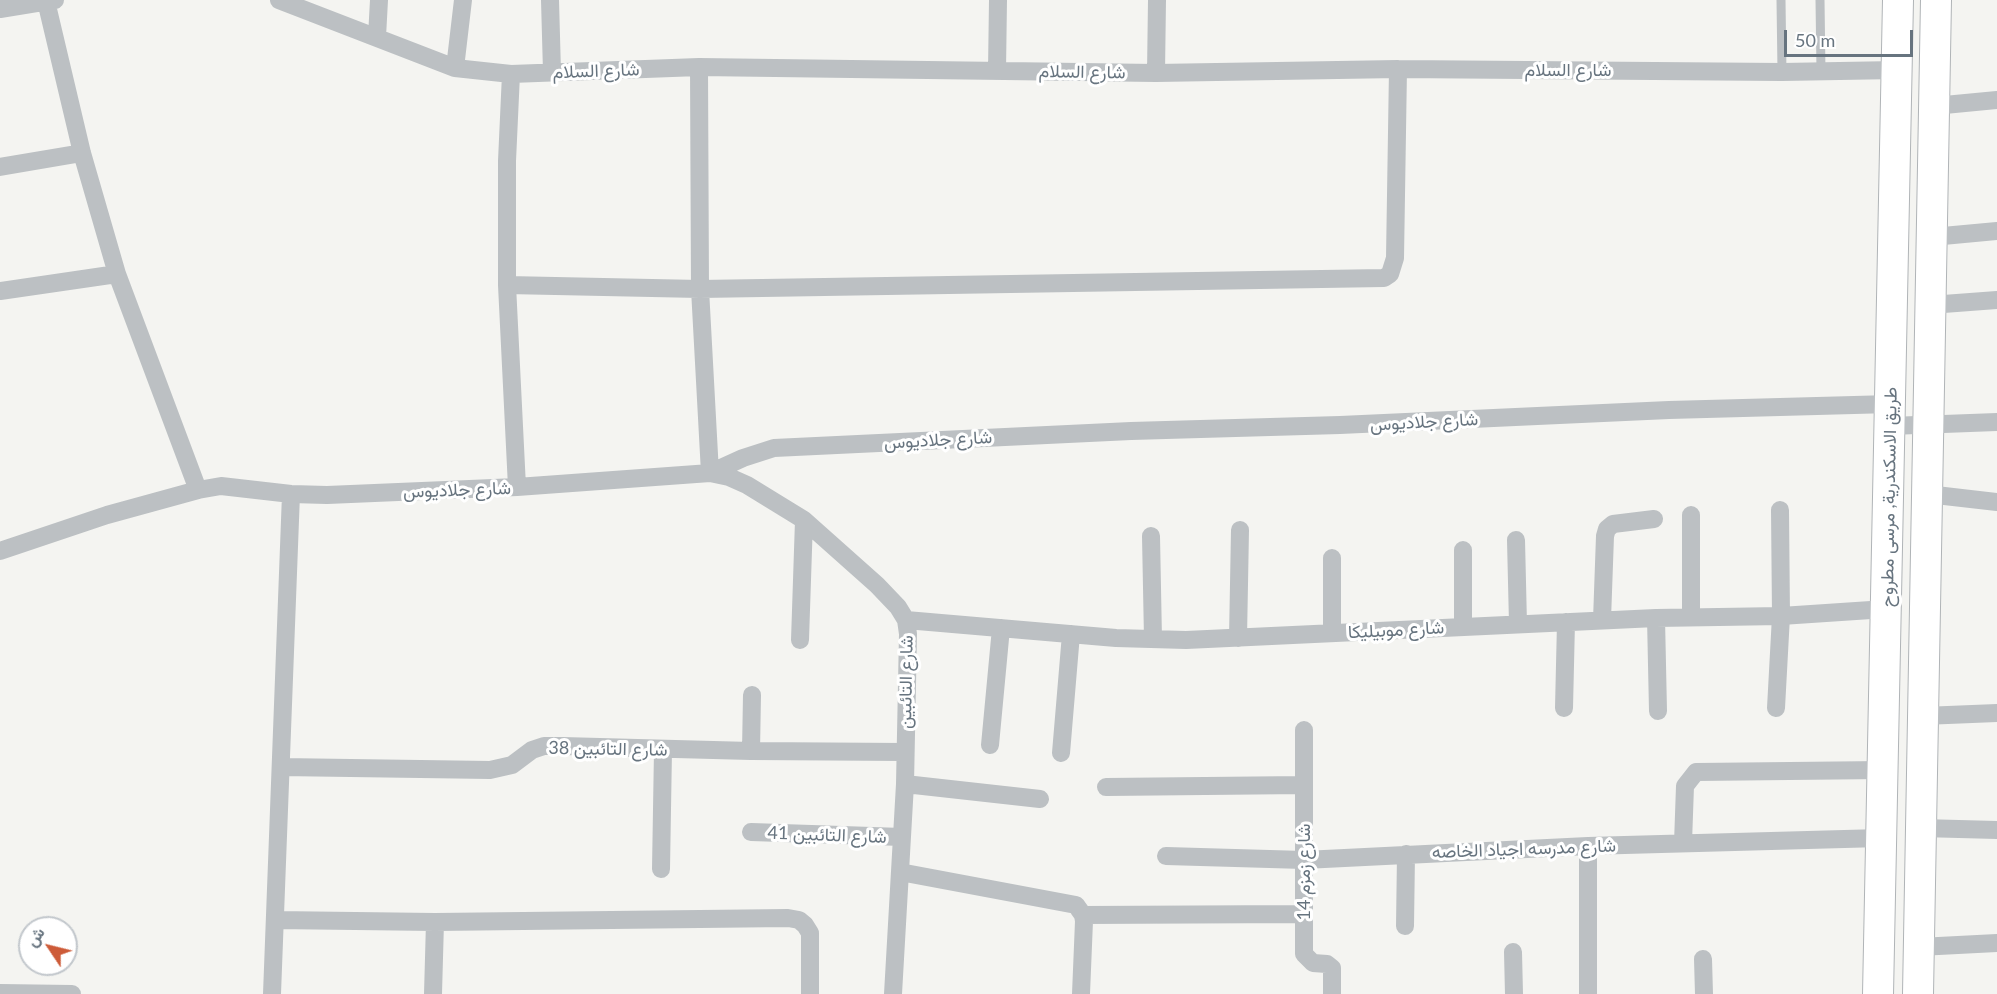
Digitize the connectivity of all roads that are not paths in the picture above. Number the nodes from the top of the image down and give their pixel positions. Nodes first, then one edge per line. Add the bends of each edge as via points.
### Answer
1 (279, 0) edge
2 (379, 0) edge
3 (463, 0) edge
4 (550, 0) edge
5 (998, 0) edge
6 (1157, 0) edge
7 (1781, 0) edge
8 (1820, 0) edge
9 (1898, 0) edge
10 (1936, 0) edge
11 (51, 1) edge
12 (0, 9) edge
13 (377, 37) junction
14 (699, 67) junction
15 (455, 68) junction
16 (1398, 69) junction
17 (1897, 70) junction
18 (997, 71) junction
19 (1821, 71) junction
20 (552, 72) junction
21 (1782, 72) junction
22 (1156, 73) junction
23 (511, 74) junction
24 (1997, 100) edge
25 (1934, 106) junction
26 (82, 153) junction
27 (0, 167) edge
28 (1997, 231) edge
29 (1932, 237) junction
30 (117, 274) junction
31 (507, 285) junction
32 (700, 289) junction
33 (0, 291) edge
34 (1997, 300) edge
35 (1930, 305) junction
36 (1892, 360) junction
37 (1930, 360) junction
38 (1891, 415) junction
39 (1997, 422) edge
40 (1928, 425) junction
41 (710, 473) junction
42 (516, 487) junction
43 (198, 490) junction
44 (291, 494) junction
45 (1927, 494) junction
46 (1997, 502) edge
47 (1780, 510) dead end
48 (1691, 515) dead end
49 (1654, 519) dead end
50 (804, 520) junction
51 (1240, 530) dead end
52 (1151, 536) dead end
53 (1516, 540) dead end
54 (1463, 550) dead end
55 (0, 551) edge
56 (1332, 558) dead end
57 (1886, 609) junction
58 (1781, 616) junction
59 (1691, 617) junction
60 (1656, 618) junction
61 (906, 620) junction
62 (1602, 620) junction
63 (1566, 622) junction
64 (1518, 624) junction
65 (1463, 627) junction
66 (1001, 628) junction
67 (1332, 633) junction
68 (1071, 634) junction
69 (1238, 638) junction
70 (1153, 639) junction
71 (800, 640) dead end
72 (752, 695) dead end
73 (1564, 708) dead end
74 (1776, 708) dead end
75 (1658, 711) dead end
76 (1997, 713) edge
77 (1923, 716) junction
78 (1304, 730) dead end
79 (990, 746) dead end
80 (663, 750) junction
81 (751, 751) junction
82 (905, 752) junction
83 (1061, 753) dead end
84 (280, 767) junction
85 (1883, 770) junction
86 (905, 784) junction
87 (1304, 785) junction
88 (1106, 787) dead end
89 (1040, 799) dead end
90 (1921, 828) junction
91 (1997, 830) edge
92 (752, 832) dead end
93 (902, 837) junction
94 (1881, 838) junction
95 (1683, 843) junction
96 (1588, 846) junction
97 (1406, 854) junction
98 (1166, 856) dead end
99 (1305, 860) junction
100 (661, 869) dead end
101 (900, 872) junction
102 (1304, 914) junction
103 (1083, 915) junction
104 (275, 920) junction
105 (435, 922) junction
106 (1405, 927) dead end
107 (1997, 944) edge
108 (1918, 946) junction
109 (1513, 952) dead end
110 (1703, 959) dead end
111 (0, 993) edge
112 (72, 994) edge
113 (273, 994) edge
114 (433, 994) edge
115 (810, 994) edge
116 (893, 994) edge
117 (1081, 994) edge
118 (1332, 994) edge
119 (1514, 994) edge
120 (1587, 994) edge
121 (1704, 994) edge
122 (1878, 994) edge
123 (1918, 994) edge

1 - 13 street, شارع السلام
2 - 13 street
3 - 15 street
4 - 20 street
5 - 18 street
6 - 22 street
7 - 21 lane
8 - 19 lane
9 - 17 main road, طريق الاسكندرية, مرسى مطروح
10 - 25 main road, طريق الاسكندرية, مرسى مطروح
11 - 12 street
11 - 26 street
13 - 15 street, شارع السلام
14 - 18 street, شارع السلام
14 - 20 street, شارع السلام
14 - 32 street
15 - 23 street, شارع السلام
16 - 21 street, شارع السلام
16 - 22 street, شارع السلام
16 - 32 street via 1395,258 1390,274 1383,278
17 - 19 street, شارع السلام
17 - 36 main road, طريق الاسكندرية, مرسى مطروح
18 - 22 street, شارع السلام
19 - 21 street, شارع السلام
20 - 23 street, شارع السلام
23 - 31 street
24 - 25 street
25 - 29 main road, طريق الاسكندرية, مرسى مطروح
26 - 27 street
26 - 30 street
28 - 29 street
29 - 35 main road, طريق الاسكندرية, مرسى مطروح
30 - 33 street
30 - 43 street
31 - 32 street
31 - 42 street
32 - 41 street
34 - 35 street
35 - 37 main road, طريق الاسكندرية, مرسى مطروح
36 - 37 main road
36 - 38 main road, طريق الاسكندرية, مرسى مطروح
37 - 40 main road, طريق الاسكندرية, مرسى مطروح
38 - 40 street, شارع جلاديوس
38 - 41 street, شارع جلاديوس via 1669,410 774,448
38 - 57 main road, طريق الاسكندرية, مرسى مطروح
39 - 40 street, شارع جلاديوس
40 - 45 main road, طريق الاسكندرية, مرسى مطروح
41 - 42 street, شارع جلاديوس
41 - 50 street, شارع التائبين via 747,485
42 - 44 street, شارع جلاديوس
43 - 44 street, شارع جلاديوس via 235,486
43 - 55 street, شارع جلاديوس via 106,515
44 - 84 street
45 - 46 street
45 - 77 main road, طريق الاسكندرية, مرسى مطروح
47 - 58 street
48 - 59 street
49 - 62 street via 1613,524 1606,529
50 - 61 street, شارع التائبين via 877,585
50 - 71 street
51 - 69 street
52 - 70 street
53 - 64 street
54 - 65 street
56 - 67 street
57 - 58 street, شارع موبيليكا
57 - 85 main road, طريق الاسكندرية, مرسى مطروح
58 - 59 street, شارع موبيليكا
58 - 74 street
59 - 60 street, شارع موبيليكا
60 - 62 street, شارع موبيليكا
60 - 75 street
61 - 66 street, شارع موبيليكا
61 - 82 street, شارع التائبين
62 - 63 street, شارع موبيليكا
63 - 64 street, شارع موبيليكا
63 - 73 street
64 - 65 street, شارع موبيليكا
65 - 67 street, شارع موبيليكا
66 - 68 street, شارع موبيليكا
66 - 79 street
67 - 69 street, شارع موبيليكا
68 - 70 street, شارع موبيليكا
68 - 83 street
69 - 70 street, شارع موبيليكا
72 - 81 street
76 - 77 street
77 - 90 main road, طريق الاسكندرية, مرسى مطروح
78 - 87 street, شارع زمزم 14
80 - 81 street, شارع التائبين 38
80 - 84 street, شارع التائبين 38 via 544,746 512,765 490,770
80 - 100 street
81 - 82 street, شارع التائبين 38
82 - 86 street, شارع التائبين
84 - 104 street
85 - 94 main road, طريق الاسكندرية, مرسى مطروح
85 - 95 street via 1696,772 1685,786
86 - 89 street
86 - 93 street, شارع التائبين
87 - 88 street
87 - 99 street, شارع زمزم 14
90 - 91 street
90 - 108 main road, طريق الاسكندرية, مرسى مطروح
92 - 93 street, شارع التائبين 41
93 - 101 street, شارع التائبين
94 - 95 street, شارع مدرسه اجياد الخاصه
94 - 122 main road, طريق الاسكندرية, مرسى مطروح
95 - 96 street, شارع مدرسه اجياد الخاصه
96 - 97 street, شارع مدرسه اجياد الخاصه
96 - 120 street
97 - 99 street, شارع مدرسه اجياد الخاصه
97 - 106 street
98 - 99 street, شارع مدرسه اجياد الخاصه
99 - 102 street, شارع زمزم 14
101 - 103 street via 1071,903
101 - 116 street, شارع التائبين
102 - 103 street
102 - 118 street, شارع زمزم 14 via 1304,954 1313,963 1332,968
103 - 117 street
104 - 105 street
104 - 113 street
105 - 114 street
105 - 115 street via 799,920 810,933
107 - 108 street
108 - 123 main road, طريق الاسكندرية, مرسى مطروح
109 - 119 street
110 - 121 street
111 - 112 street

